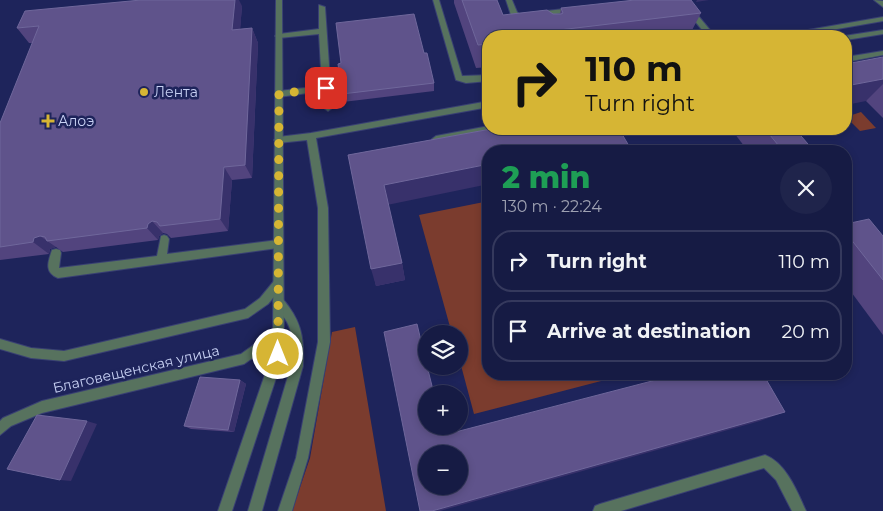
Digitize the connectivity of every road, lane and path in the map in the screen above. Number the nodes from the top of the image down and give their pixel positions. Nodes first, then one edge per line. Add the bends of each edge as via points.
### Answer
1 (279, 0) edge
2 (436, 0) edge
3 (509, 0) edge
4 (681, 0) edge
5 (877, 0) edge
6 (883, 5) edge
7 (321, 6) dead end
8 (585, 9) edge
9 (883, 18) edge
10 (706, 30) edge
11 (818, 30) edge
12 (322, 31) junction
13 (882, 32) edge
14 (279, 36) junction
15 (852, 37) edge
16 (883, 53) edge
17 (852, 59) edge
18 (482, 79) edge
19 (326, 88) junction
20 (279, 94) junction
21 (482, 105) edge
22 (328, 108) dead end
23 (482, 130) edge
24 (311, 136) junction
25 (278, 140) junction
26 (428, 141) edge
27 (164, 239) edge
28 (278, 244) junction
29 (56, 253) edge
30 (161, 259) junction
31 (278, 284) junction
32 (278, 301) junction
33 (278, 334) junction
34 (0, 344) edge
35 (0, 430) edge
36 (225, 511) edge
37 (255, 511) edge
38 (285, 511) edge
39 (600, 511) edge
40 (799, 511) edge

1 - 14 street
2 - 18 street via 459,78
3 - 8 street via 518,16 543,18
4 - 10 street
5 - 6 street
7 - 12 street
9 - 11 street
12 - 14 street
12 - 19 street
13 - 15 street
14 - 20 street
16 - 17 street
19 - 20 street
19 - 22 street
20 - 25 street
21 - 24 street
23 - 26 street
24 - 25 street
24 - 38 street via 323,208 324,342 302,458
25 - 28 street
27 - 30 street
28 - 30 street
28 - 31 street
29 - 30 street via 52,270 58,273
31 - 32 street
31 - 34 street via 248,313 64,356 24,353
32 - 33 street
32 - 37 street via 292,317 297,331 298,357
33 - 35 street, Благовещенская улица via 244,359 42,407 7,422
33 - 36 street via 278,354
39 - 40 street via 765,462 778,473

